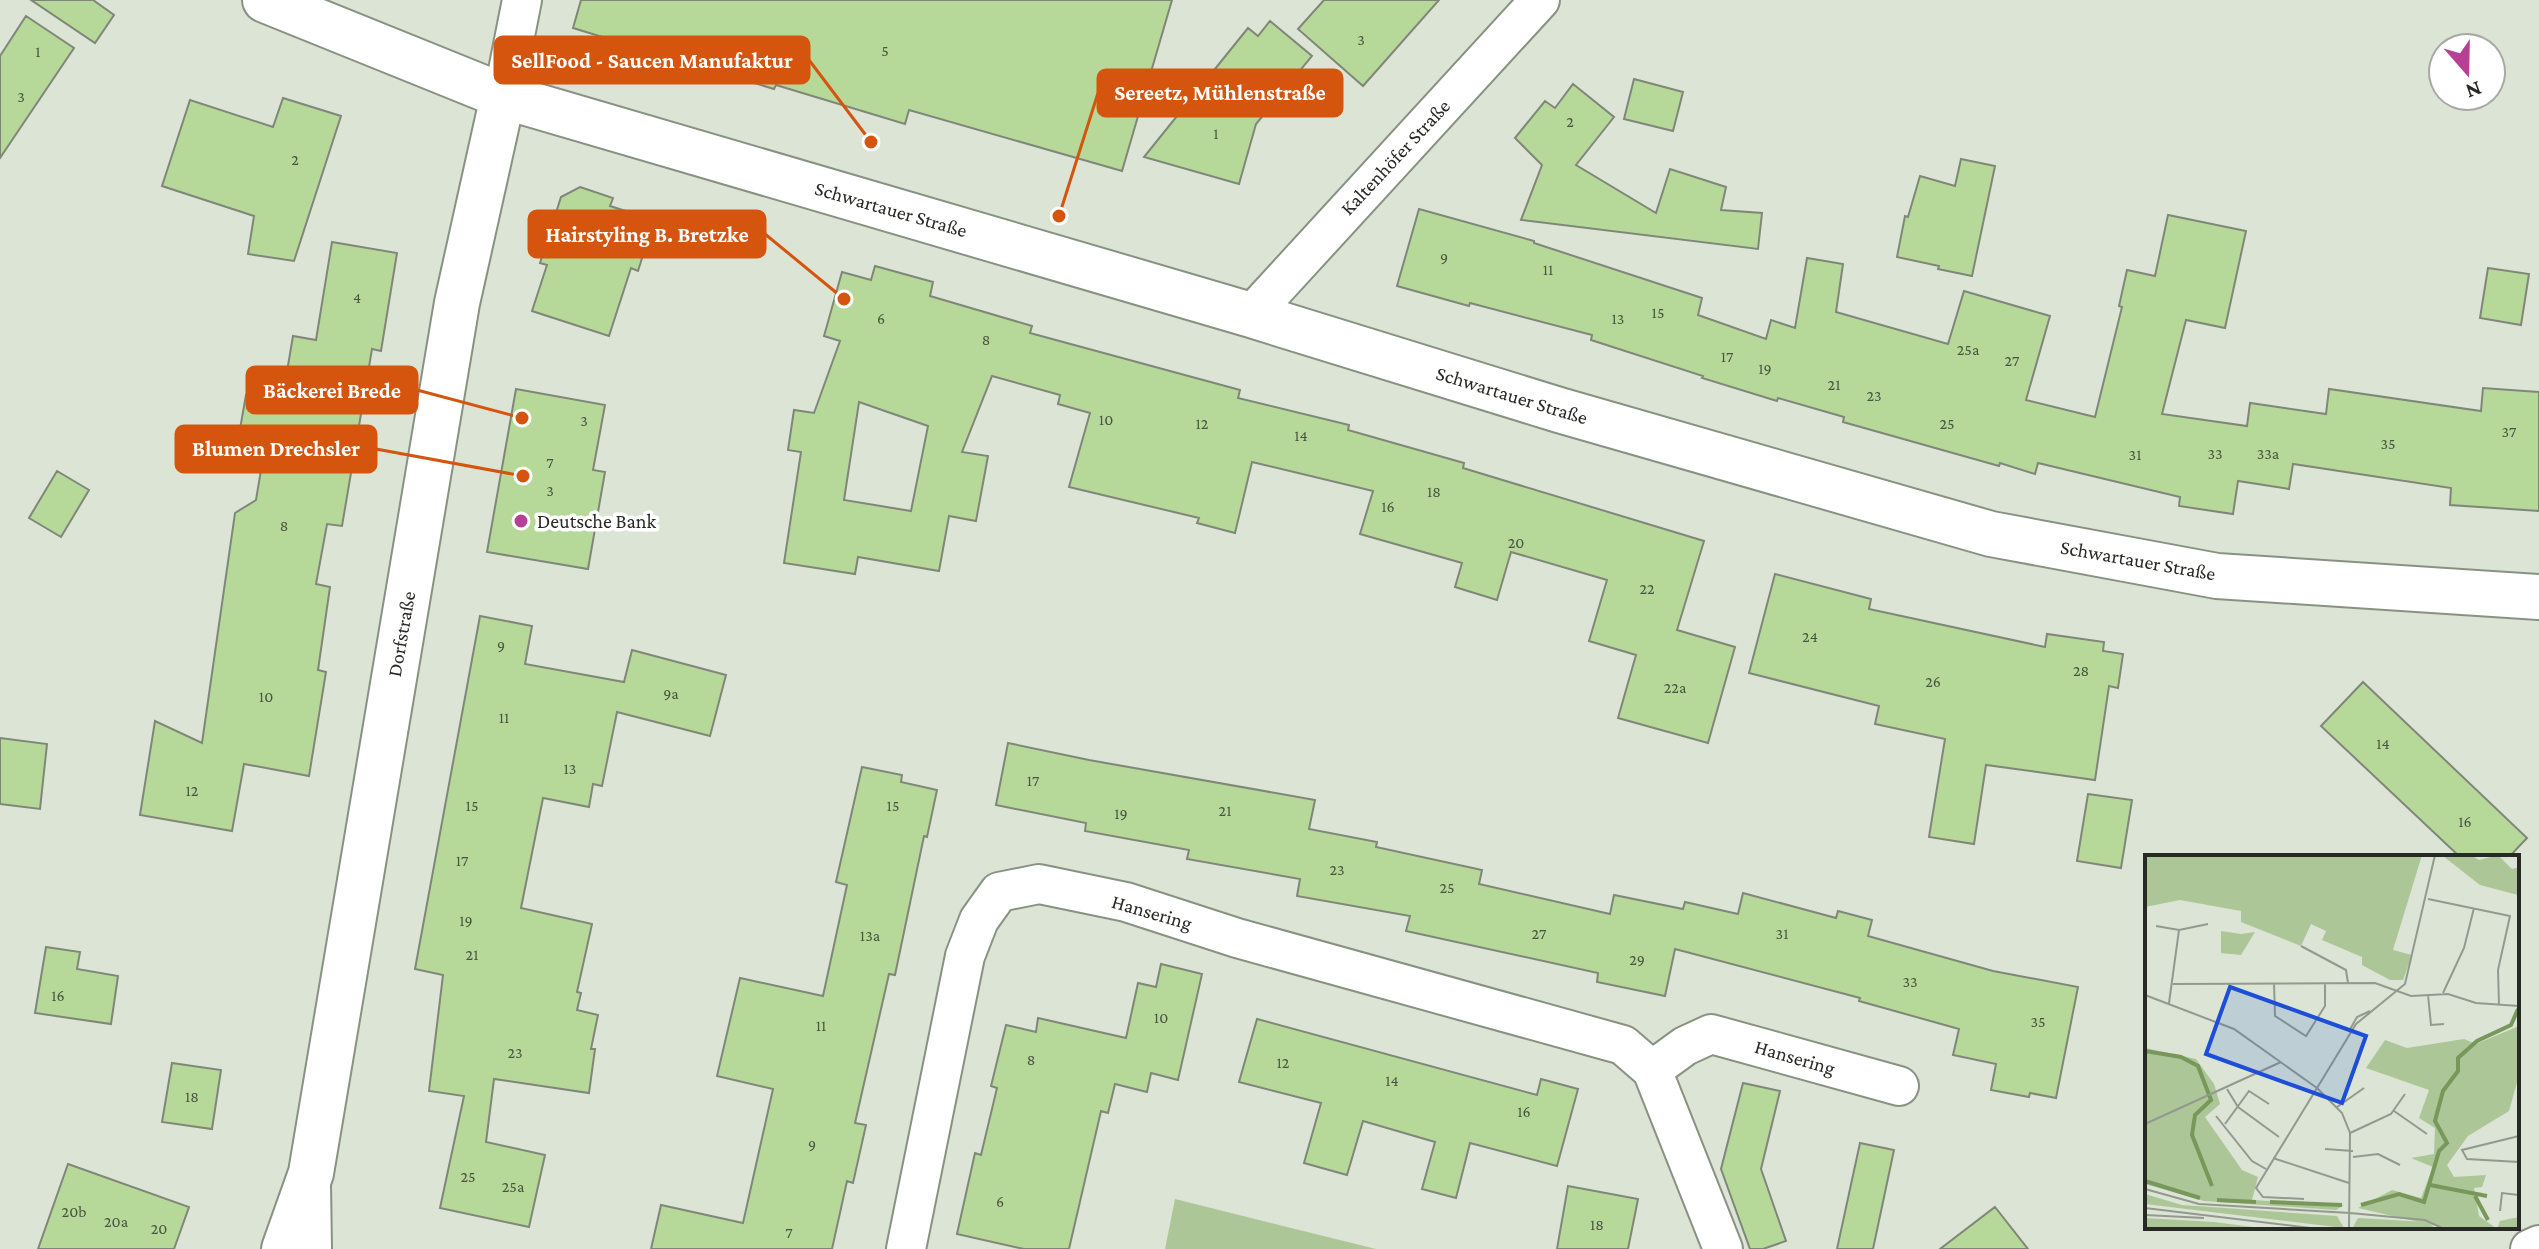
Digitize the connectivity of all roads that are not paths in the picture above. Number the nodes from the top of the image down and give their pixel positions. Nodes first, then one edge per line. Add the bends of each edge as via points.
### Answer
1 (265, 0) edge
2 (522, 0) edge
3 (1540, 0) edge
4 (503, 96) junction
5 (1251, 315) junction
6 (2539, 597) edge
7 (1652, 1070) junction
8 (1899, 1086) dead end
9 (311, 1173) junction
10 (2539, 1245) edge
11 (284, 1249) edge
12 (312, 1249) edge
13 (906, 1249) edge
14 (1723, 1249) edge
15 (2530, 1249) edge

1 - 4 street, Schwartauer Straße
2 - 4 street
3 - 5 street, Kaltenhöfer Straße
4 - 5 street, Schwartauer Straße
4 - 9 street, Dorfstraße via 457,303
5 - 6 street, Schwartauer Straße via 1991,534 2217,576
7 - 8 street, Hansering via 1711,1034
7 - 13 street, Hansering via 1623,1045 1126,902 1039,884 999,892 979,920 965,956
7 - 14 street, Hansering
9 - 11 street, Dorfstraße
9 - 12 street, Dorfstraße
10 - 15 street

